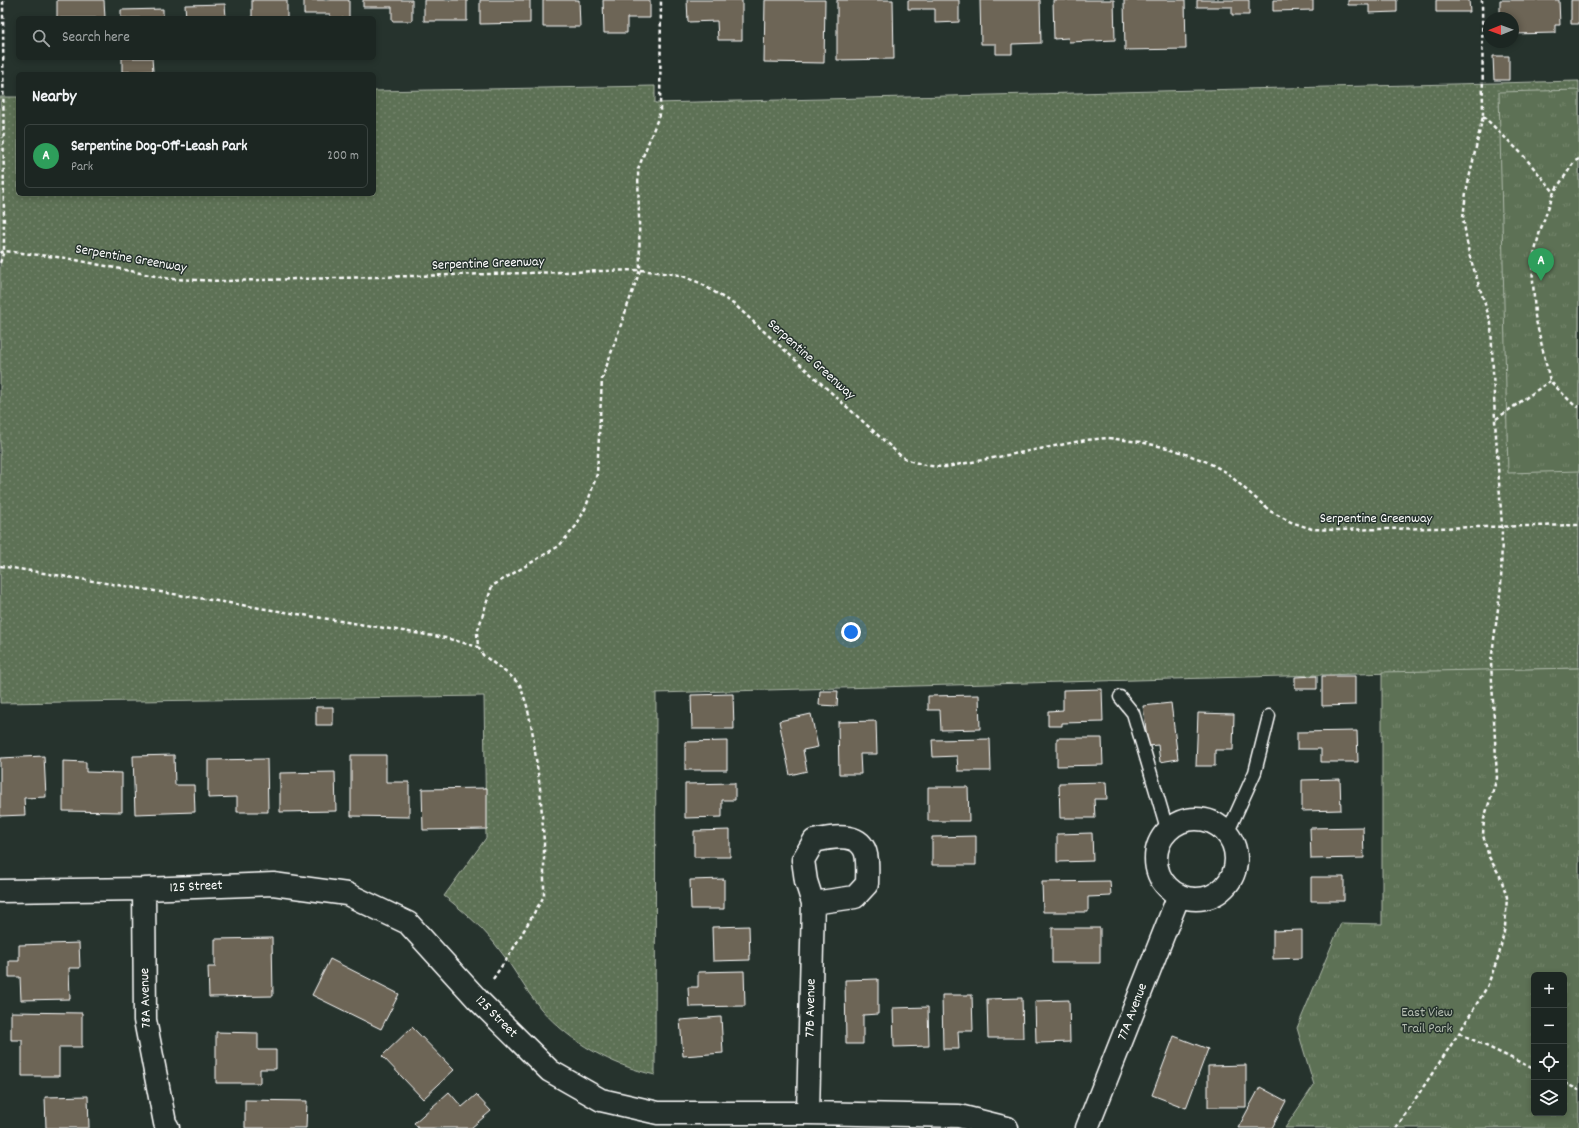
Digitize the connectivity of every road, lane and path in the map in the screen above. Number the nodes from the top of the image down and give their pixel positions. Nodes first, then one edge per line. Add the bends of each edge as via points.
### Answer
1 (3, 0) edge
2 (661, 0) edge
3 (1482, 0) edge
4 (1483, 116) junction
5 (1579, 159) edge
6 (1554, 192) junction
7 (4, 251) junction
8 (0, 252) edge
9 (0, 263) edge
10 (640, 270) junction
11 (1550, 381) junction
12 (1579, 407) edge
13 (1495, 420) junction
14 (1579, 525) edge
15 (1502, 527) junction
16 (0, 566) edge
17 (478, 647) junction
18 (1120, 697) dead end
19 (1269, 716) dead end
20 (1168, 832) junction
21 (1228, 834) junction
22 (144, 889) junction
23 (0, 891) edge
24 (1179, 895) junction
25 (813, 903) dead end
26 (491, 981) dead end
27 (1459, 1033) junction
28 (1531, 1068) edge
29 (1567, 1084) edge
30 (1579, 1090) edge
31 (808, 1113) junction
32 (658, 1120) edge
33 (168, 1128) edge
34 (1007, 1128) edge
35 (1087, 1128) edge
36 (1396, 1128) edge

1 - 7 path
2 - 10 path via 660,113 638,169
3 - 4 path
4 - 6 path via 1522,154
4 - 13 path via 1466,192 1463,218 1469,254 1491,323
5 - 6 path
6 - 11 path via 1532,263 1535,316
7 - 8 path, Serpentine Greenway
7 - 9 path
7 - 10 path, Serpentine Greenway via 66,258 170,279 224,281
10 - 15 path, Serpentine Greenway via 680,276 700,283 736,305 902,457 914,463 946,467 1064,443 1108,438 1172,449 1205,461 1226,472 1270,511 1291,522 1312,528 1335,530
10 - 17 path via 602,378 597,474 586,506 576,526 559,546 492,586 477,633
11 - 12 path
11 - 13 path
13 - 15 path
14 - 15 path, Serpentine Greenway
15 - 27 path via 1501,586 1491,662 1496,778 1482,834 1506,897 1505,928 1499,955 1487,987
16 - 17 path via 446,638
17 - 26 path via 520,685 532,729 544,842 544,896
18 - 20 lane via 1133,713
19 - 21 lane via 1255,772
20 - 21 street via 1178,823 1191,819 1205,820
20 - 24 street via 1160,842 1157,866 1168,888
21 - 24 street via 1234,846 1236,859 1234,872 1228,884 1218,893 1205,898 1192,899
22 - 23 street, 125 Street
22 - 32 street, 125 Street via 273,884 347,894 408,923 478,1000 550,1071 601,1100
22 - 33 street, 78A Avenue via 145,1020
24 - 35 street, 77A Avenue
25 - 31 street, 77B Avenue
27 - 28 path
27 - 36 path
29 - 30 path
31 - 32 street, 125 Street
31 - 34 street, 125 Street via 959,1116

